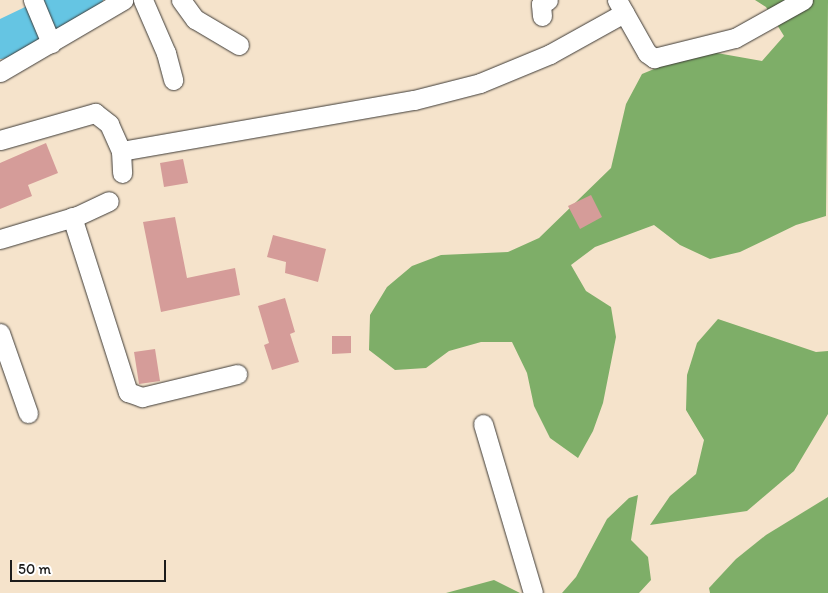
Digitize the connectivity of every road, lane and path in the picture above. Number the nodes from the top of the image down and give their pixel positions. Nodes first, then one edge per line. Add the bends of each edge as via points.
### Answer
1 (123, 0) edge
2 (143, 0) edge
3 (180, 0) edge
4 (803, 0) edge
5 (33, 2) edge
6 (620, 6) edge
7 (51, 43) junction
8 (239, 45) dead end
9 (0, 72) edge
10 (173, 80) dead end
11 (0, 140) edge
12 (121, 151) junction
13 (122, 173) dead end
14 (109, 201) dead end
15 (72, 217) junction
16 (0, 238) edge
17 (0, 334) edge
18 (237, 374) dead end
19 (28, 413) dead end
20 (483, 424) dead end
21 (533, 593) edge

1 - 7 street
2 - 10 street via 166,53
3 - 8 street via 195,19
4 - 6 street via 735,38 654,58 649,57
5 - 7 street
6 - 12 street via 550,54 480,83 414,100
7 - 9 street
11 - 12 street via 95,113 109,124
12 - 13 street
14 - 15 street
15 - 16 street
15 - 18 street via 128,392 142,397
17 - 19 street
20 - 21 street

